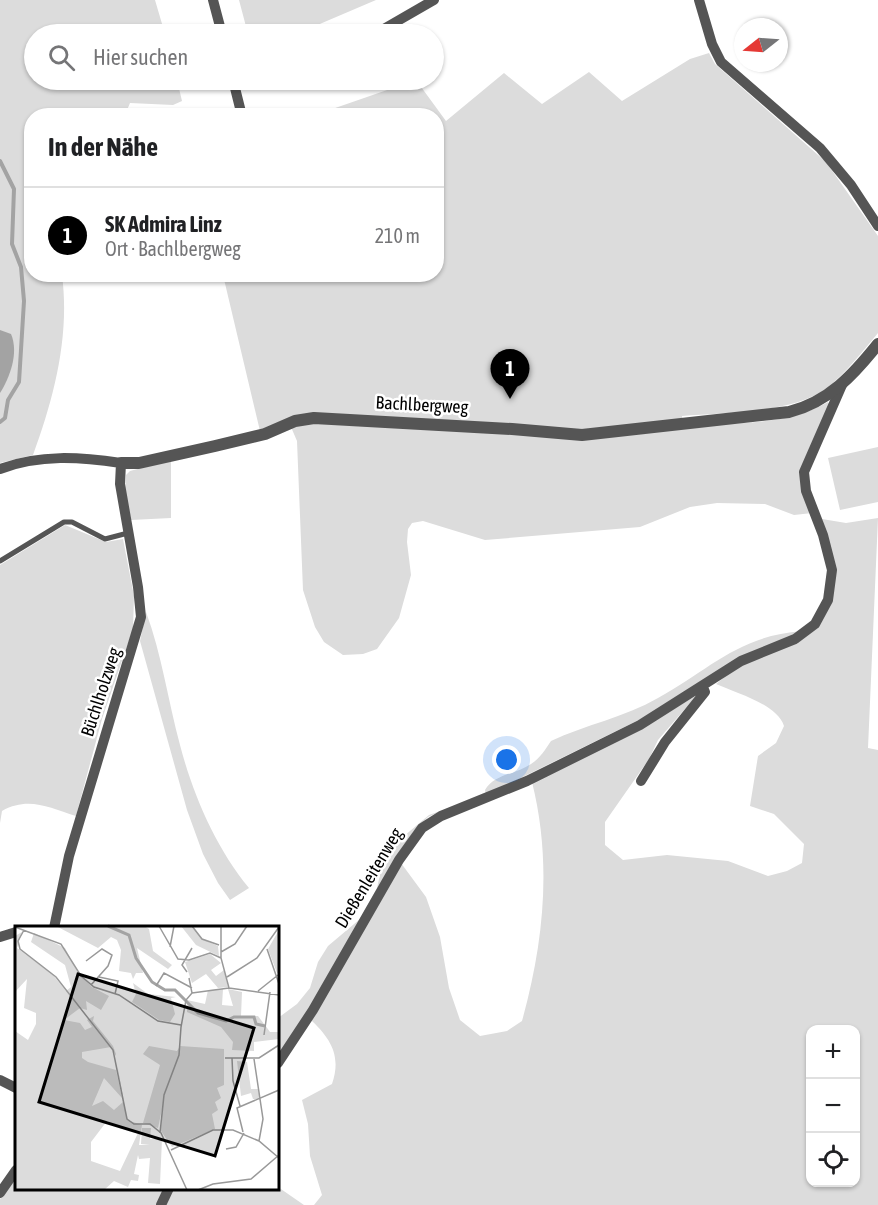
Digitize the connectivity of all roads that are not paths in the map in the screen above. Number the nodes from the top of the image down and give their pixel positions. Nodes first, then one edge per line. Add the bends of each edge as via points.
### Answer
1 (213, 0) edge
2 (434, 0) edge
3 (699, 0) edge
4 (219, 24) edge
5 (392, 24) edge
6 (235, 90) edge
7 (240, 108) edge
8 (878, 226) edge
9 (878, 344) edge
10 (842, 385) junction
11 (121, 463) junction
12 (0, 468) edge
13 (128, 533) junction
14 (0, 561) edge
15 (703, 687) junction
16 (640, 781) dead end
17 (54, 926) edge
18 (15, 932) edge
19 (0, 937) edge
20 (279, 1061) edge
21 (0, 1080) edge
22 (15, 1088) edge
23 (15, 1171) edge
24 (168, 1190) edge
25 (0, 1193) edge
26 (161, 1205) edge

1 - 4 street
2 - 5 street
3 - 8 street via 721,62 820,148
6 - 7 street
9 - 10 street, Dießenleitenweg
10 - 11 street, Bachlbergweg via 814,404 789,412 597,435 314,418 224,444 139,463
10 - 15 street, Dießenleitenweg via 804,472 806,491 829,554 832,585 828,600 806,633 741,661
11 - 12 street, Bachlbergweg via 61,457
11 - 13 street, Büchlholzweg via 120,484
13 - 14 lane via 105,539 72,522 64,522
13 - 17 street, Büchlholzweg via 141,606 139,624 69,856
15 - 16 street, Dießenleitenweg via 705,692
15 - 20 street, Dießenleitenweg via 640,724 422,828
18 - 19 street
21 - 22 street
23 - 25 street
24 - 26 street

